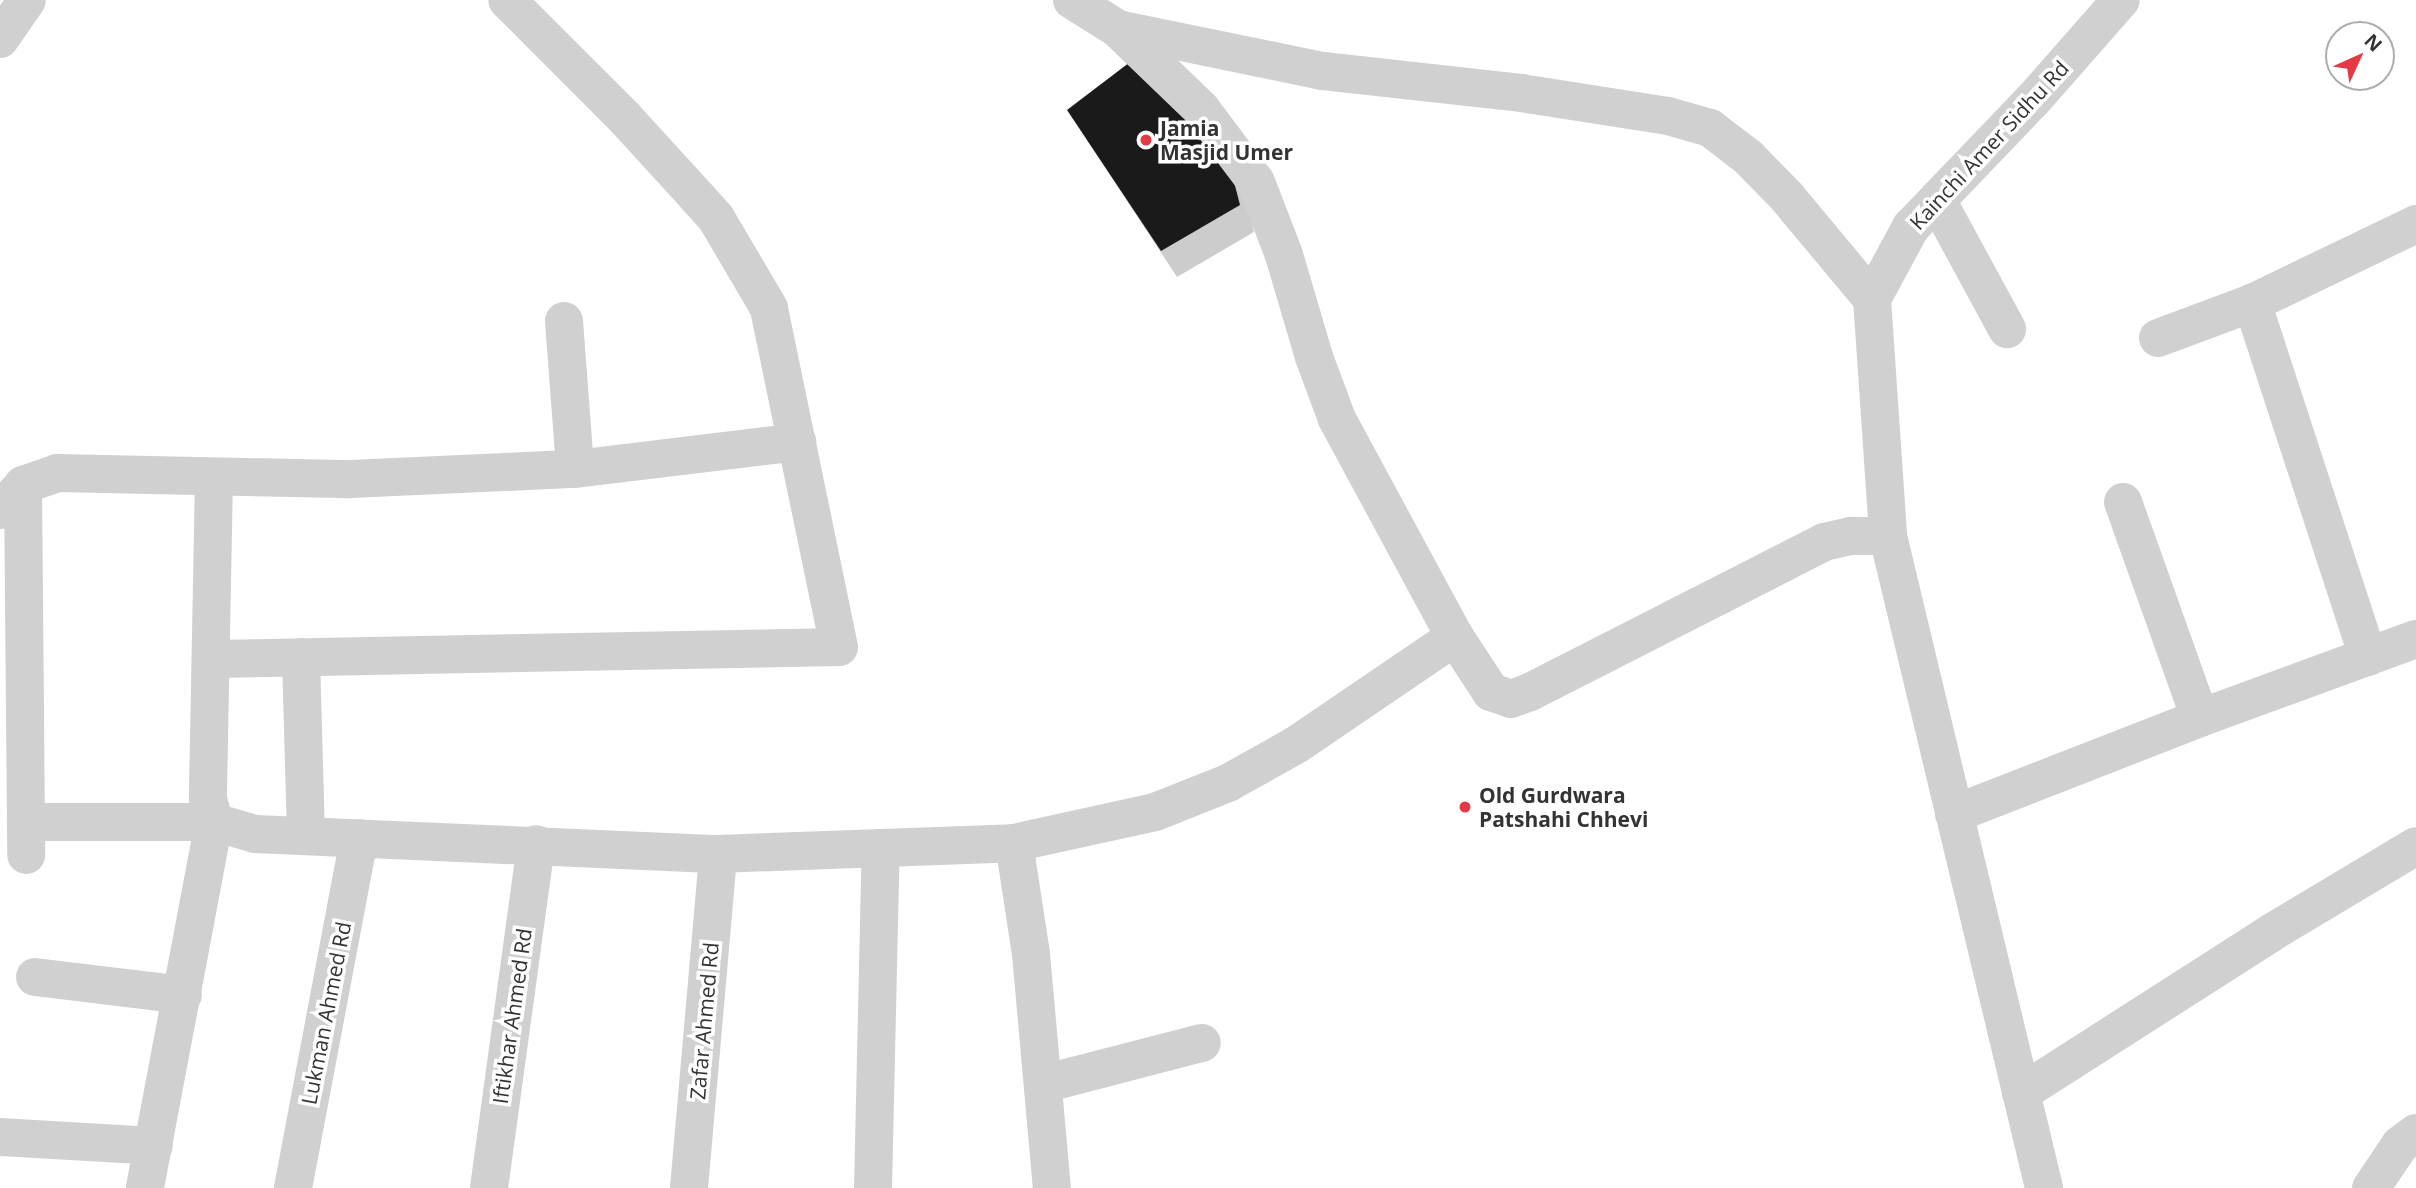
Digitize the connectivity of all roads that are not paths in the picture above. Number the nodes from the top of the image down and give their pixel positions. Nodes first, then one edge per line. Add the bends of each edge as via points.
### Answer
1 (27, 0) edge
2 (507, 0) edge
3 (1072, 0) edge
4 (2121, 0) edge
5 (1118, 29) junction
6 (0, 39) edge
7 (1937, 200) junction
8 (2416, 223) edge
9 (1872, 299) junction
10 (2252, 303) junction
11 (564, 321) dead end
12 (2007, 329) dead end
13 (2158, 338) dead end
14 (797, 442) junction
15 (575, 469) junction
16 (214, 478) junction
17 (12, 498) edge
18 (2123, 502) dead end
19 (1888, 536) junction
20 (1455, 637) junction
21 (2416, 639) edge
22 (300, 657) junction
23 (2368, 657) junction
24 (211, 659) junction
25 (2200, 718) junction
26 (1954, 814) junction
27 (214, 822) junction
28 (306, 836) junction
29 (359, 838) junction
30 (1014, 843) junction
31 (536, 844) junction
32 (2416, 846) edge
33 (881, 848) junction
34 (718, 854) junction
35 (35, 976) dead end
36 (183, 995) junction
37 (1202, 1043) dead end
38 (1043, 1083) junction
39 (2021, 1093) junction
40 (2416, 1133) edge
41 (0, 1137) edge
42 (154, 1146) junction
43 (145, 1188) edge
44 (293, 1188) edge
45 (488, 1188) edge
46 (689, 1188) edge
47 (873, 1188) edge
48 (1052, 1188) edge
49 (2044, 1188) edge
50 (2371, 1188) edge

1 - 6 street
2 - 14 street via 671,166 716,218 769,308
3 - 5 street
4 - 7 street, Kainchi Amer Sidhu Rd
5 - 9 street via 1323,71 1521,93 1668,116 1710,128 1780,189
5 - 20 street via 1201,109 1256,182 1338,419
7 - 9 street, Kainchi Amer Sidhu Rd via 1911,227
7 - 12 street
8 - 10 street
9 - 19 street
10 - 13 street
10 - 23 street
11 - 15 street
14 - 15 street
14 - 22 street via 839,647
15 - 16 street via 351,480
16 - 17 street via 57,473
16 - 24 street
17 - 27 street via 26,839
18 - 25 street
19 - 20 street via 1824,542 1511,699 1491,692
19 - 26 street
20 - 30 street via 1296,745 1227,783 1155,812
21 - 23 street
22 - 24 street
22 - 28 street
23 - 25 street
24 - 27 street via 208,799
25 - 26 street
26 - 39 street
27 - 28 street via 255,834
27 - 36 street
28 - 29 street
29 - 31 street
29 - 44 street, Lukman Ahmed Rd
30 - 33 street
30 - 38 street via 1031,954
31 - 34 street
31 - 45 street, Iftikhar Ahmed Rd
32 - 39 street
33 - 34 street
33 - 47 street
34 - 46 street, Zafar Ahmed Rd
35 - 36 street
36 - 42 street
37 - 38 street
38 - 48 street
39 - 49 street
40 - 50 street via 2400,1146
41 - 42 street
42 - 43 street

